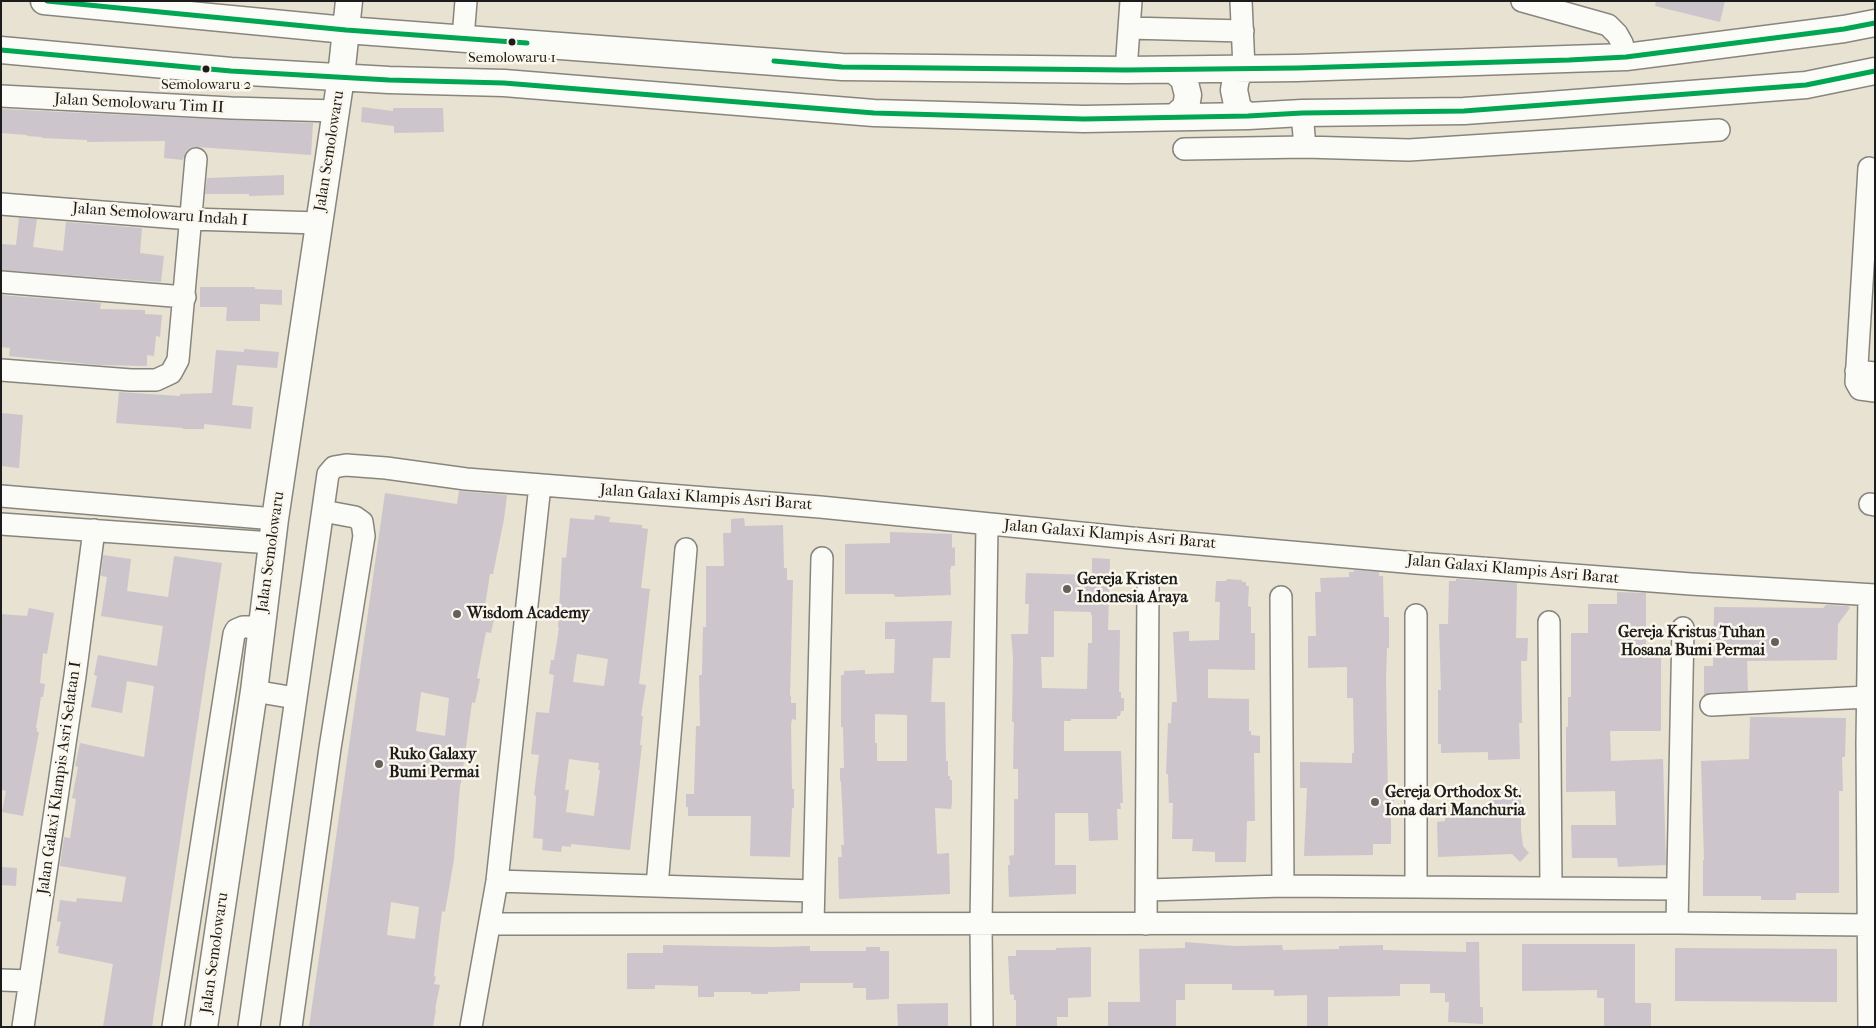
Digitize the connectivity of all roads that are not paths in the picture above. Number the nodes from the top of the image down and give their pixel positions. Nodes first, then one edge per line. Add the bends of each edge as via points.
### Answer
1 (44, 1) edge
2 (349, 1) edge
3 (466, 1) edge
4 (1131, 1) edge
5 (1241, 1) edge
6 (1522, 1) edge
7 (163, 6) edge
8 (1875, 23) edge
9 (1130, 28) junction
10 (346, 30) junction
11 (1243, 31) junction
12 (463, 38) junction
13 (1, 50) edge
14 (1626, 57) junction
15 (1244, 68) junction
16 (1126, 70) junction
17 (1174, 70) junction
18 (1875, 71) edge
19 (342, 77) junction
20 (1, 96) edge
21 (336, 111) junction
22 (1302, 113) junction
23 (1176, 116) junction
24 (1248, 116) junction
25 (1718, 130) dead end
26 (1305, 147) junction
27 (1184, 148) dead end
28 (196, 159) dead end
29 (1869, 168) dead end
30 (1, 204) edge
31 (191, 219) junction
32 (318, 224) junction
33 (1, 282) edge
34 (185, 297) junction
35 (1, 370) edge
36 (1866, 372) edge
37 (1875, 391) edge
38 (540, 485) junction
39 (1, 496) edge
40 (145, 508) junction
41 (323, 511) junction
42 (1, 524) edge
43 (987, 524) junction
44 (94, 530) junction
45 (274, 531) junction
46 (143, 533) junction
47 (686, 549) dead end
48 (822, 558) dead end
49 (1148, 585) dead end
50 (1872, 595) edge
51 (1281, 597) dead end
52 (1416, 615) dead end
53 (1549, 622) dead end
54 (261, 627) junction
55 (1683, 628) dead end
56 (275, 695) junction
57 (1867, 697) junction
58 (1711, 705) dead end
59 (1871, 801) edge
60 (206, 819) junction
61 (233, 824) junction
62 (497, 881) junction
63 (657, 886) junction
64 (1283, 886) junction
65 (1416, 887) junction
66 (1550, 888) junction
67 (1677, 889) junction
68 (1146, 890) junction
69 (813, 891) junction
70 (813, 923) junction
71 (1677, 923) junction
72 (490, 924) junction
73 (981, 924) junction
74 (1146, 924) junction
75 (1868, 925) junction
76 (1, 980) edge
77 (30, 982) junction
78 (24, 1027) edge
79 (173, 1027) edge
80 (204, 1027) edge
81 (249, 1027) edge
82 (291, 1027) edge
83 (471, 1027) edge
84 (982, 1027) edge
85 (1869, 1027) edge

1 - 7 main road
2 - 10 main road, Jalan Semolowaru
3 - 12 street
4 - 9 street
5 - 11 street
6 - 14 street via 1608,25 1617,34
7 - 10 main road
8 - 14 main road
9 - 11 street
9 - 16 street
10 - 12 main road
10 - 19 main road, Jalan Semolowaru
11 - 15 street
12 - 16 main road via 842,67
13 - 19 main road via 232,71
14 - 15 main road
15 - 17 main road
15 - 24 main road via 1236,78 1234,90 1238,109
16 - 17 main road
17 - 23 main road via 1184,79 1188,95 1186,107
18 - 22 main road via 1806,85 1555,105 1464,111
19 - 21 main road, Jalan Semolowaru
19 - 23 main road via 504,83 874,113 1084,119
20 - 21 street, Jalan Semolowaru Tim II
21 - 32 main road, Jalan Semolowaru
22 - 24 main road
22 - 26 street
23 - 24 main road
25 - 26 street via 1409,150
26 - 27 street
28 - 31 street
29 - 36 street
30 - 31 street, Jalan Semolowaru Indah I
31 - 32 street, Jalan Semolowaru Indah I
31 - 34 street
32 - 45 main road, Jalan Semolowaru
33 - 34 street
34 - 35 street via 178,360 165,377 131,380
36 - 37 street via 1856,382 1857,387
38 - 41 street, Jalan Galaxi Klampis Asri Barat via 346,465 334,467 328,474
38 - 43 street, Jalan Galaxi Klampis Asri Barat
38 - 62 street
39 - 40 street
40 - 45 street
40 - 46 street
41 - 56 street
41 - 82 street via 355,516 362,522 364,536
42 - 44 street
43 - 50 street, Jalan Galaxi Klampis Asri Barat via 1465,567
43 - 73 street
44 - 46 street
44 - 77 street, Jalan Galaxi Klampis Asri Selatan I
45 - 46 street
45 - 54 main road, Jalan Semolowaru
47 - 63 street
48 - 69 street
49 - 68 street
50 - 57 street
51 - 64 street
52 - 65 street
53 - 66 street
54 - 56 main road, Jalan Semolowaru
54 - 60 street via 239,628 234,634
55 - 67 street
56 - 61 main road, Jalan Semolowaru
56 - 81 street
57 - 58 street
57 - 59 street
59 - 75 street
60 - 61 street
60 - 79 street
61 - 80 main road, Jalan Semolowaru
62 - 63 street
62 - 72 street
63 - 69 street
64 - 65 street
64 - 68 street
65 - 66 street
66 - 67 street
67 - 71 street
68 - 74 street
69 - 70 street
70 - 72 street
70 - 73 street
71 - 74 street
71 - 75 street
72 - 83 street
73 - 74 street
73 - 84 street
75 - 85 street
76 - 77 street
77 - 78 street, Jalan Galaxi Klampis Asri Selatan I

